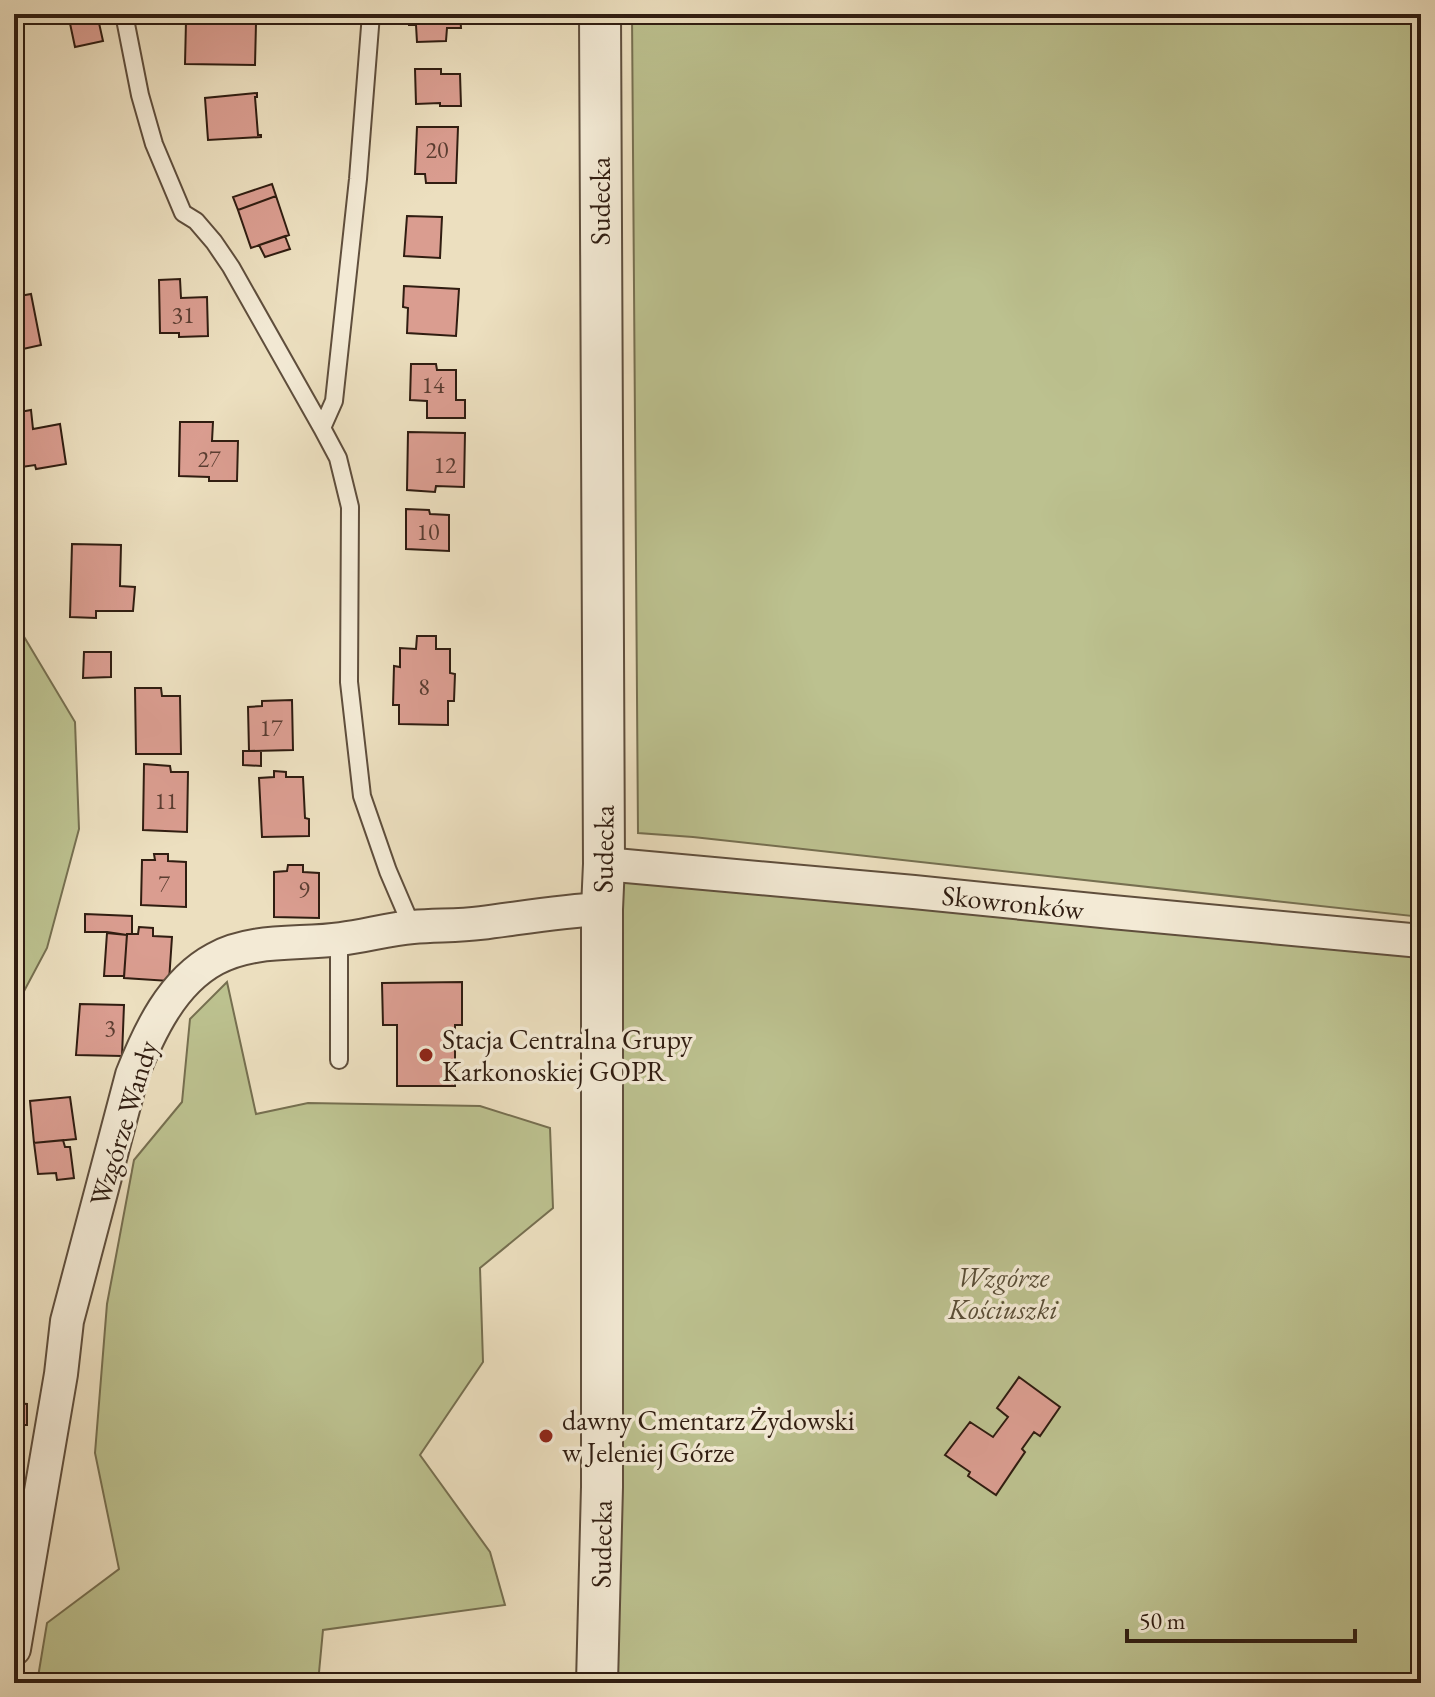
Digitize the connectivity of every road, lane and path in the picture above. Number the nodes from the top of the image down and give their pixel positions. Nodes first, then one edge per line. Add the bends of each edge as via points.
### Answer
1 (124, 14) edge
2 (371, 14) edge
3 (600, 14) edge
4 (322, 428) junction
5 (604, 864) junction
6 (602, 909) junction
7 (412, 927) junction
8 (339, 940) junction
9 (1421, 941) edge
10 (339, 1060) dead end
11 (25, 1526) edge
12 (14, 1649) edge
13 (597, 1683) edge

1 - 4 lane via 150,132 183,213 196,221 231,267
2 - 4 lane via 334,401
3 - 5 street, Sudecka
4 - 7 lane via 338,458 350,507 349,682 362,796
5 - 6 street, Sudecka
5 - 9 street, Skowronków
6 - 7 street, Wzgórze Wandy
6 - 13 street, Sudecka
7 - 8 street, Wzgórze Wandy
8 - 10 lane
8 - 11 street, Wzgórze Wandy via 255,945 216,958 187,978 144,1043 67,1321 61,1374
11 - 12 street, Wzgórze Wandy

